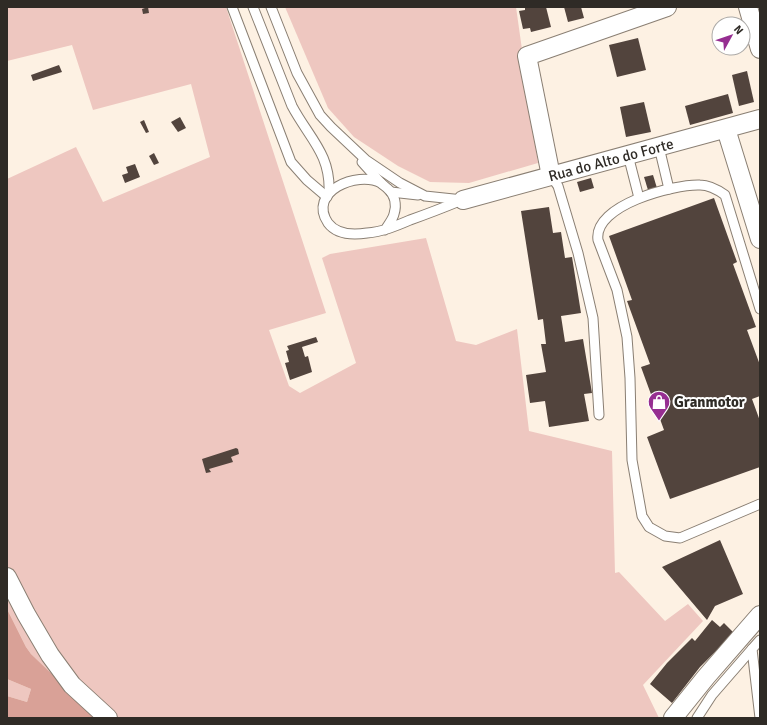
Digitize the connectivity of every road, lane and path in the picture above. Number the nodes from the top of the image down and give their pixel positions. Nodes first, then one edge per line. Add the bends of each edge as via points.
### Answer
1 (232, 7) edge
2 (253, 7) edge
3 (271, 7) edge
4 (667, 7) edge
5 (748, 7) edge
6 (760, 49) edge
7 (760, 119) edge
8 (331, 127) junction
9 (726, 129) junction
10 (660, 147) junction
11 (628, 155) junction
12 (551, 176) junction
13 (381, 183) junction
14 (669, 189) junction
15 (392, 192) junction
16 (328, 194) junction
17 (425, 196) junction
18 (640, 198) junction
19 (463, 200) junction
20 (385, 230) junction
21 (760, 239) edge
22 (760, 309) edge
23 (599, 415) dead end
24 (760, 504) edge
25 (7, 577) edge
26 (760, 615) edge
27 (760, 640) edge
28 (752, 649) junction
29 (108, 718) edge
30 (673, 718) edge
31 (697, 718) edge
32 (760, 718) edge

1 - 16 lane via 291,162 307,180
2 - 16 lane via 292,106 322,152 327,166
3 - 8 lane via 298,73 320,115
4 - 12 street via 527,56
5 - 6 street
7 - 9 street, Rua do Alto do Forte
8 - 13 lane
8 - 17 lane via 382,172
9 - 10 street, Rua do Alto do Forte
9 - 21 street
10 - 11 street, Rua do Alto do Forte
10 - 14 lane
11 - 12 street, Rua do Alto do Forte
11 - 18 lane
12 - 19 street, Rua do Alto do Forte
12 - 23 lane via 558,186 578,253 593,318
13 - 15 lane
13 - 16 lane via 361,179 347,182
14 - 18 lane
14 - 22 lane via 700,185 717,189 725,195
15 - 17 lane
15 - 20 lane via 396,202 394,215
16 - 20 lane via 323,204 324,214 328,223 338,231 353,235
17 - 19 lane
18 - 24 lane via 610,215 602,222 597,234 617,290 627,337 632,460 642,516 649,527 664,536 680,538
19 - 20 lane
25 - 29 street via 50,655 72,685
26 - 30 street
27 - 28 lane
28 - 31 lane via 712,695
28 - 32 lane

